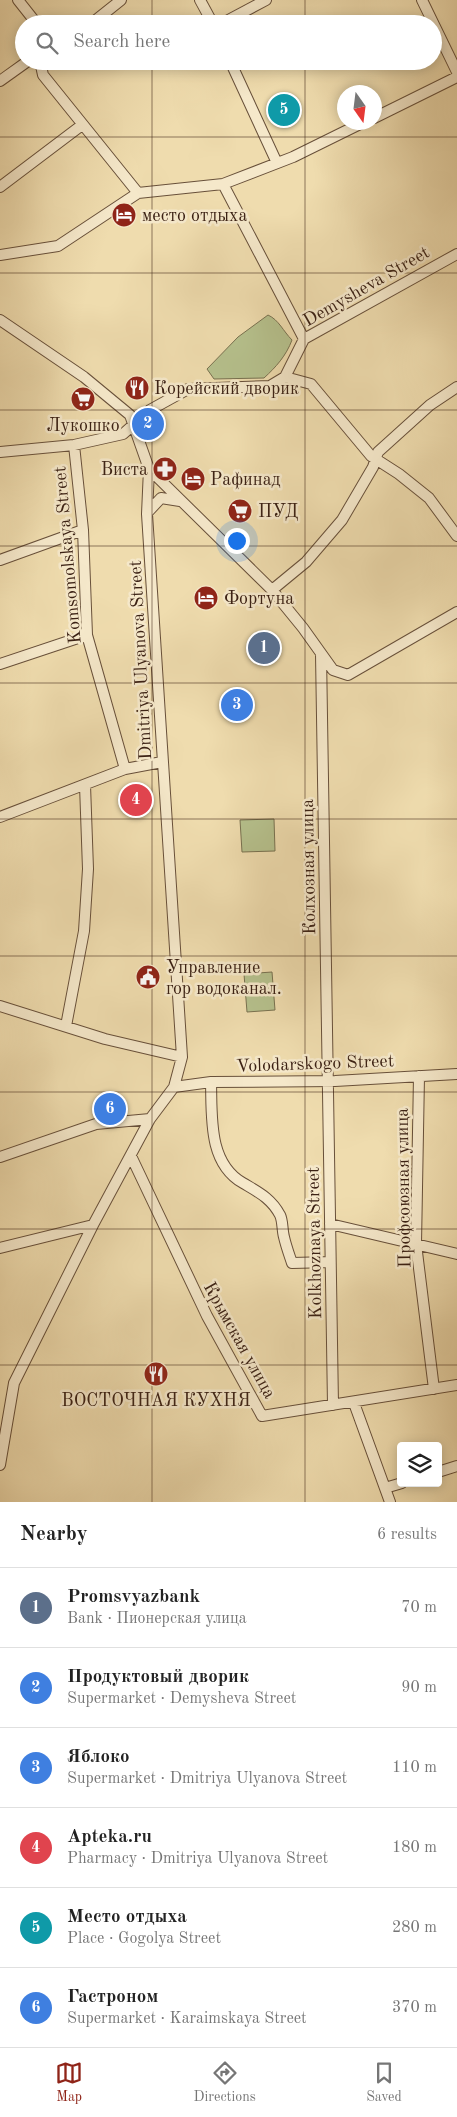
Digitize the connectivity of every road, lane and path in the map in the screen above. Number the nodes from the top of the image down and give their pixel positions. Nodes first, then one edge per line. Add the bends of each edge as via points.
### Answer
1 (18, 0) edge
2 (121, 0) edge
3 (200, 0) edge
4 (266, 0) edge
5 (422, 0) edge
6 (30, 15) edge
7 (102, 15) edge
8 (208, 15) edge
9 (238, 15) edge
10 (429, 15) edge
11 (442, 41) edge
12 (15, 70) edge
13 (42, 70) edge
14 (234, 70) edge
15 (457, 72) edge
16 (457, 78) edge
17 (0, 81) edge
18 (382, 114) edge
19 (82, 126) junction
20 (347, 130) edge
21 (277, 163) junction
22 (223, 184) junction
23 (0, 187) edge
24 (138, 193) junction
25 (457, 254) edge
26 (0, 255) edge
27 (0, 320) edge
28 (304, 339) junction
29 (284, 377) junction
30 (457, 387) edge
31 (135, 423) junction
32 (74, 445) junction
33 (0, 452) edge
34 (375, 458) junction
35 (149, 469) junction
36 (184, 502) junction
37 (147, 514) junction
38 (83, 530) junction
39 (457, 536) edge
40 (0, 560) edge
41 (272, 590) junction
42 (457, 612) edge
43 (87, 635) junction
44 (321, 654) junction
45 (0, 664) edge
46 (162, 762) junction
47 (125, 770) junction
48 (85, 785) junction
49 (0, 817) edge
50 (0, 1006) edge
51 (66, 1026) junction
52 (182, 1057) junction
53 (457, 1074) edge
54 (419, 1076) junction
55 (328, 1081) junction
56 (211, 1082) junction
57 (174, 1087) junction
58 (150, 1119) junction
59 (131, 1156) junction
60 (0, 1157) edge
61 (330, 1224) junction
62 (93, 1225) junction
63 (416, 1244) junction
64 (0, 1248) edge
65 (457, 1254) edge
66 (330, 1262) junction
67 (457, 1385) edge
68 (434, 1389) junction
69 (354, 1403) junction
70 (333, 1405) junction
71 (0, 1465) edge
72 (457, 1466) edge
73 (442, 1471) edge
74 (397, 1485) edge
75 (386, 1488) junction
76 (390, 1502) edge

1 - 6 street
2 - 7 street
3 - 8 street
4 - 9 street
5 - 10 street
11 - 15 street
12 - 17 street
13 - 19 street
14 - 21 street
16 - 18 street
19 - 23 street
19 - 24 street
20 - 21 street
21 - 22 street
22 - 24 street
22 - 28 street
24 - 26 street via 58,246
25 - 28 street, Demysheva Street
27 - 31 street via 84,377 130,415
28 - 29 street, Demysheva Street
29 - 31 street via 270,386 188,389 150,410
29 - 34 street via 311,384
30 - 34 street via 430,405
31 - 32 street via 123,434
31 - 35 street
32 - 33 street
32 - 38 street, Komsomolskaya Street
34 - 39 street via 429,498
34 - 41 street via 361,489 329,537 306,562
35 - 36 street
35 - 37 street, Dmitriya Ulyanova Street
36 - 37 street via 161,498
36 - 41 street
37 - 46 street, Dmitriya Ulyanova Street
38 - 40 street
38 - 43 street, Komsomolskaya Street
41 - 44 street
42 - 44 street via 348,674 333,670
43 - 45 street
43 - 47 street, Komsomolskaya Street
44 - 55 street, Колхозная улица
46 - 47 street
46 - 52 street, Dmitriya Ulyanova Street
47 - 48 street
48 - 49 street
48 - 51 street via 88,868 84,931
50 - 51 street
51 - 52 street
52 - 57 street, Dmitriya Ulyanova Street
53 - 54 street, Volodarskogo Street
54 - 55 street, Volodarskogo Street
54 - 63 street, Профсоюзная улица
55 - 56 street, Volodarskogo Street
55 - 61 street, Kolkhoznaya Street
56 - 57 street, Volodarskogo Street
56 - 66 street via 215,1147 224,1165 236,1178 266,1196 280,1216 292,1263
57 - 58 street, Dmitriya Ulyanova Street
58 - 59 street, Dmitriya Ulyanova Street
58 - 60 street via 96,1124
59 - 62 street, Dmitriya Ulyanova Street
59 - 70 street, Крымская улица via 207,1316 262,1416
61 - 63 street
61 - 66 street, Kolkhoznaya Street
62 - 64 street
62 - 71 street, Dmitriya Ulyanova Street via 14,1383
63 - 65 street
63 - 68 street, Профсоюзная улица
66 - 70 street, Kolkhoznaya Street
67 - 68 street, Крымская улица
68 - 69 street, Крымская улица
69 - 70 street, Крымская улица
69 - 75 street
72 - 73 street
74 - 75 street
75 - 76 street

